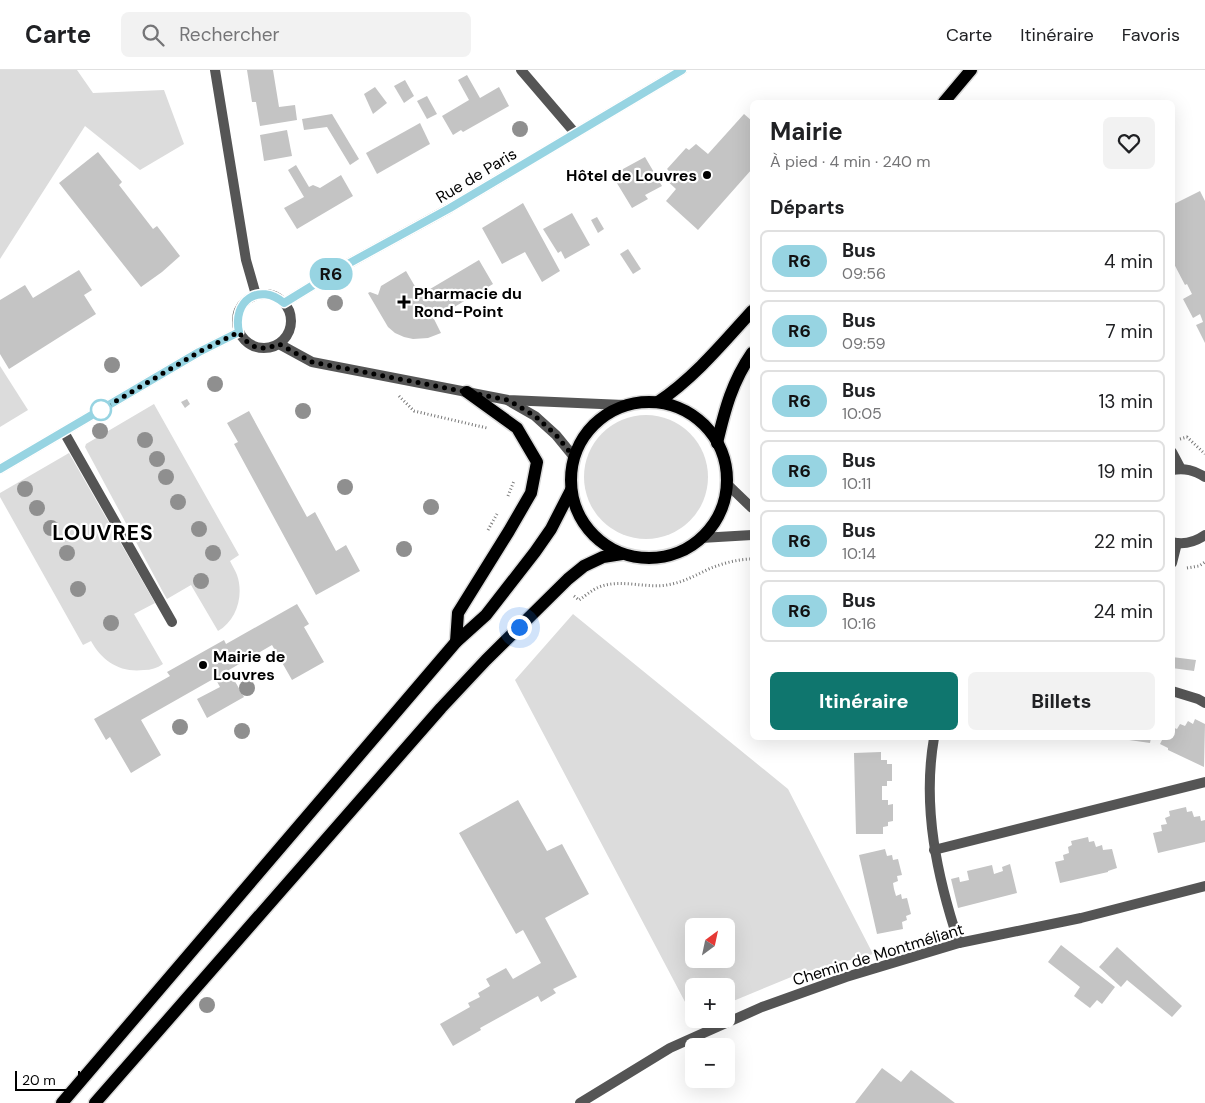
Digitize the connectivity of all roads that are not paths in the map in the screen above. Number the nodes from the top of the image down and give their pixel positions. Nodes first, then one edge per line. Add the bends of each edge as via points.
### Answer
1 (215, 70) edge
2 (521, 70) edge
3 (682, 70) edge
4 (971, 70) edge
5 (946, 100) edge
6 (575, 133) junction
7 (256, 295) junction
8 (284, 303) junction
9 (750, 313) edge
10 (239, 332) junction
11 (279, 344) junction
12 (750, 356) edge
13 (467, 392) junction
14 (508, 400) junction
15 (658, 402) junction
16 (624, 406) junction
17 (64, 432) junction
18 (717, 443) junction
19 (574, 457) junction
20 (1177, 469) edge
21 (0, 470) edge
22 (1205, 477) edge
23 (727, 484) junction
24 (571, 490) junction
25 (750, 506) edge
26 (750, 535) edge
27 (1205, 535) edge
28 (701, 538) junction
29 (1175, 542) edge
30 (622, 554) junction
31 (172, 622) dead end
32 (456, 642) junction
33 (1175, 691) edge
34 (1205, 703) edge
35 (934, 740) edge
36 (1205, 782) edge
37 (934, 850) junction
38 (1205, 886) edge
39 (959, 944) junction
40 (62, 1103) edge
41 (95, 1103) edge
42 (580, 1103) edge

1 - 7 street via 246,260
2 - 6 street
3 - 6 street, Rue de Paris
4 - 5 main road
6 - 8 street, Rue de Paris
7 - 8 street via 271,295
7 - 10 street via 248,299 237,314
8 - 11 street via 289,311 290,329
9 - 15 main road via 676,390
10 - 11 street via 243,339 256,347
10 - 17 street
11 - 13 street via 312,362
12 - 18 main road via 734,384
13 - 14 street
13 - 32 main road via 517,428 537,462 531,493 458,613
14 - 16 street
14 - 19 street via 535,416
15 - 16 main road
15 - 18 main road via 692,415 707,428
16 - 19 main road via 602,417 585,435
17 - 21 street
17 - 31 street
18 - 23 main road via 725,463
19 - 24 main road via 570,473
20 - 22 street via 1190,469
23 - 25 street
23 - 28 main road via 723,504 714,523
24 - 30 main road via 583,522 607,546
24 - 32 main road via 535,552 486,615
26 - 28 street
27 - 29 street via 1188,543
28 - 30 main road via 672,555 656,558
30 - 41 main road via 603,557 584,566 473,674
32 - 40 main road
33 - 34 street
35 - 37 street via 930,759 930,807
36 - 37 street
37 - 39 street
38 - 39 street, Chemin de Montméliant via 1081,918
39 - 42 street, Chemin de Montméliant via 846,977 762,1008 670,1048

